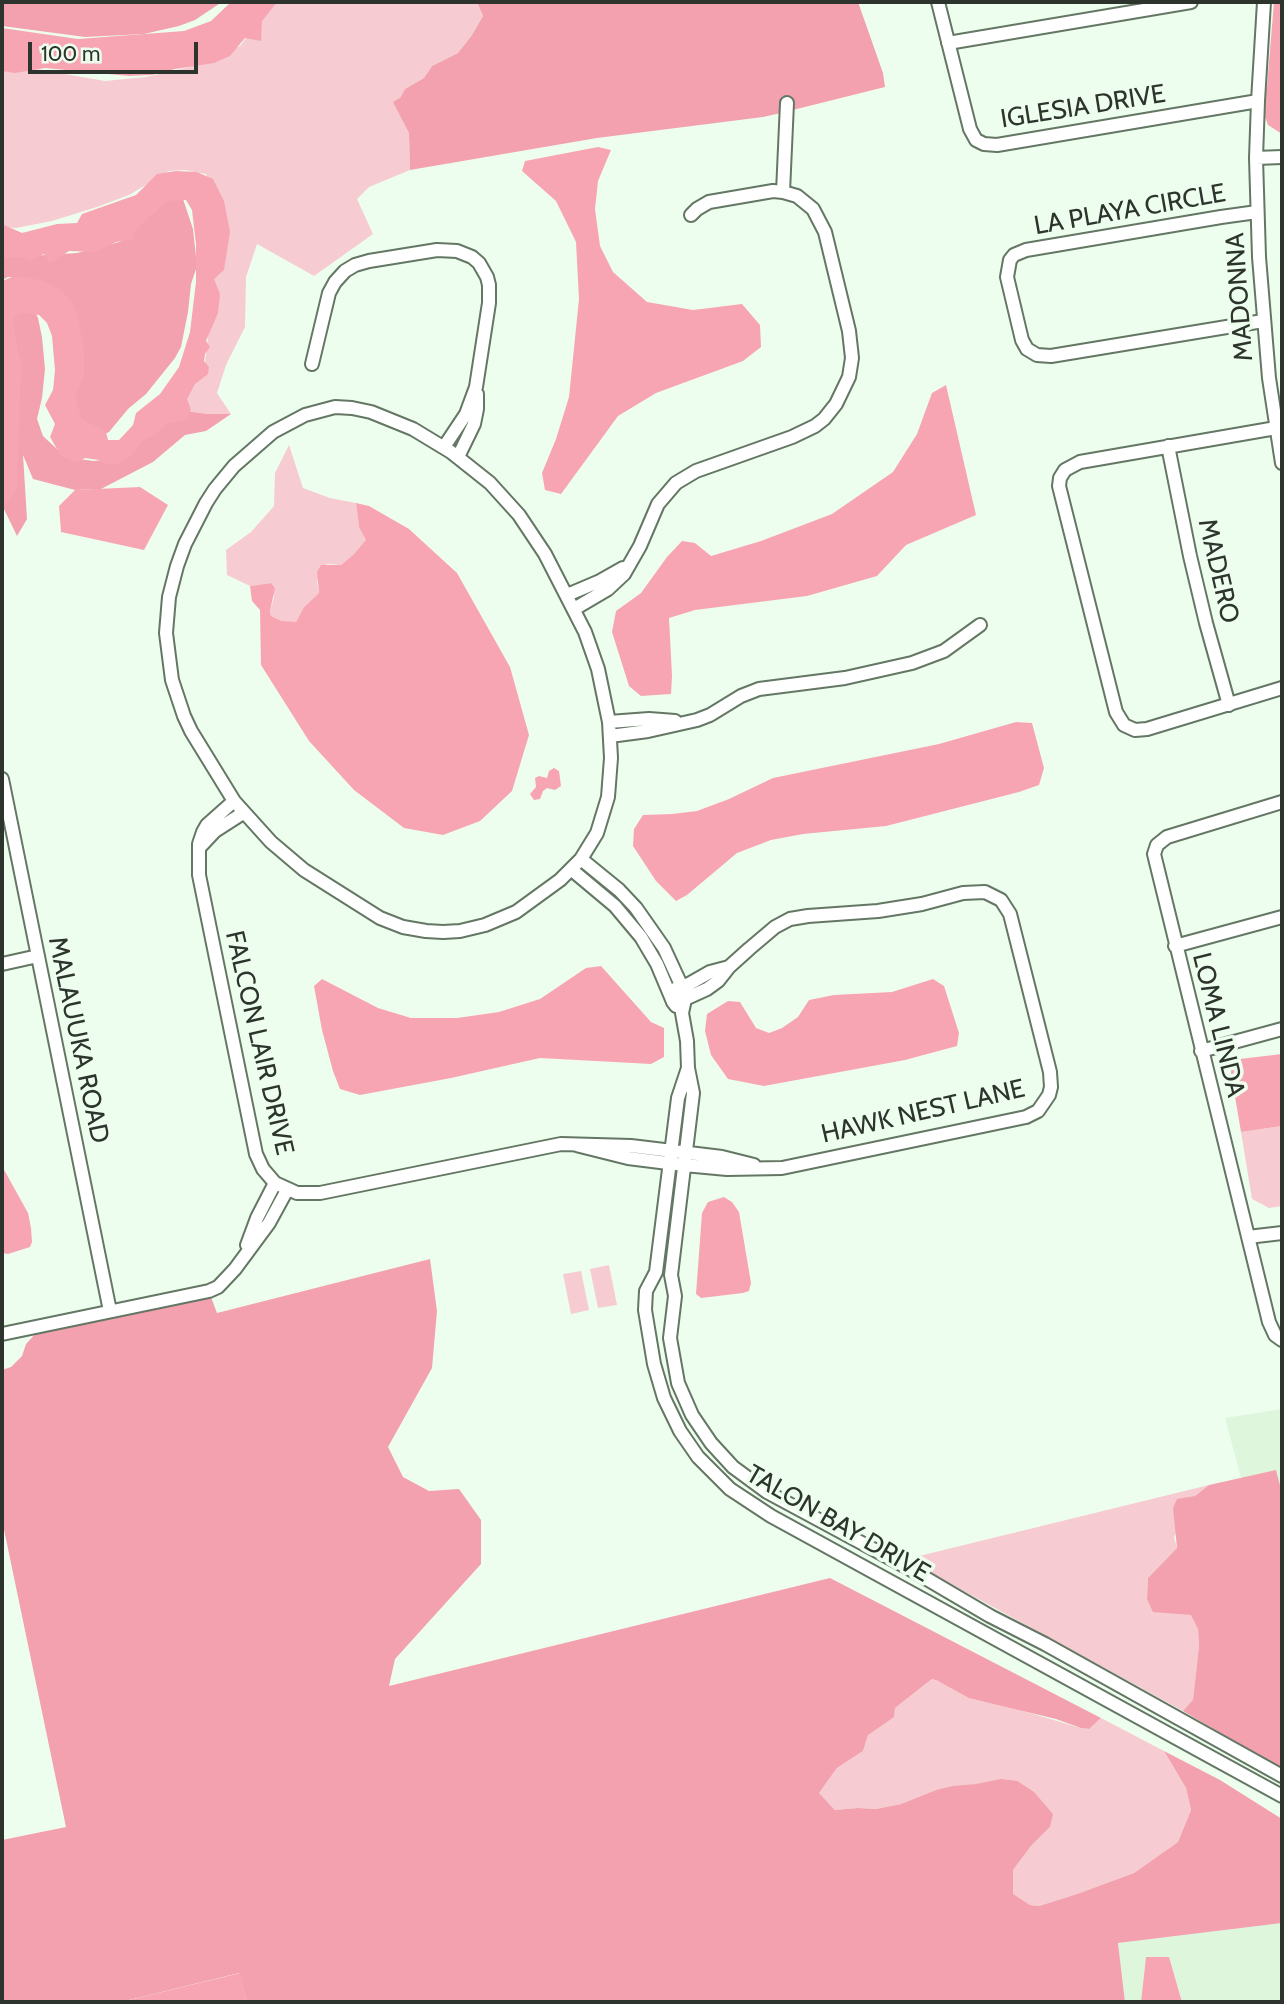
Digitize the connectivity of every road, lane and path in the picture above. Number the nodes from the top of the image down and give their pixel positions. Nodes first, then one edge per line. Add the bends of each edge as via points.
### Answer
1 (938, 2) edge
2 (1191, 2) edge
3 (1264, 2) edge
4 (948, 43) junction
5 (1258, 102) junction
6 (787, 103) dead end
7 (1282, 157) edge
8 (1256, 158) junction
9 (783, 191) junction
10 (1257, 212) junction
11 (691, 215) dead end
12 (1263, 321) junction
13 (312, 364) dead end
14 (476, 387) junction
15 (1276, 428) junction
16 (1168, 446) junction
17 (444, 447) junction
18 (458, 457) junction
19 (1282, 463) edge
20 (635, 556) junction
21 (567, 595) junction
22 (573, 609) junction
23 (980, 625) dead end
24 (1282, 688) edge
25 (1229, 705) junction
26 (609, 722) junction
27 (689, 722) junction
28 (610, 736) junction
29 (2, 779) edge
30 (234, 801) junction
31 (1282, 802) edge
32 (243, 813) junction
33 (198, 854) junction
34 (581, 859) junction
35 (572, 870) junction
36 (1282, 917) edge
37 (1175, 946) junction
38 (38, 956) junction
39 (2, 964) edge
40 (677, 995) junction
41 (1282, 1029) edge
42 (1201, 1051) junction
43 (688, 1068) junction
44 (671, 1156) junction
45 (685, 1158) junction
46 (281, 1186) junction
47 (1282, 1233) edge
48 (1248, 1237) junction
49 (648, 1284) junction
50 (673, 1287) junction
51 (110, 1311) junction
52 (647, 1323) junction
53 (671, 1324) junction
54 (2, 1334) edge
55 (1282, 1340) edge
56 (1282, 1776) edge
57 (1282, 1796) edge

1 - 4 street, IGLESIA DRIVE
2 - 4 street
3 - 5 street, MADONNA
4 - 5 street, IGLESIA DRIVE via 970,130 984,144
5 - 8 street, MADONNA
6 - 9 street
7 - 8 street
8 - 10 street, MADONNA
9 - 11 street via 709,202
9 - 20 street via 803,199 825,232 851,341 845,387 815,426 696,471 676,483 658,504
10 - 12 street, MADONNA
10 - 12 street, LA PLAYA CIRCLE via 1026,250 1010,260 1007,277 1022,340 1037,355
12 - 15 street, MADONNA
13 - 14 street via 329,293 345,271 369,261 457,251 479,263 489,285
14 - 17 street via 462,422
14 - 18 street via 476,420
15 - 16 street
15 - 19 street, MADONNA
16 - 25 street, MADERO via 1190,556
16 - 25 street via 1077,462 1063,472 1060,489 1122,722 1143,730
17 - 18 street
17 - 30 street via 371,412 344,407 319,410 291,421 258,444 206,503 171,586 166,645 184,716
18 - 21 street via 519,515
20 - 21 street via 615,574
20 - 22 street via 617,582
21 - 22 street
22 - 26 street via 592,650
23 - 27 street via 925,659 845,678 759,689
24 - 25 street
26 - 27 street
26 - 28 street
27 - 28 street
28 - 34 street via 606,807
29 - 38 street, MALAUUKA ROAD
30 - 32 street
30 - 33 street, FALCON LAIR DRIVE via 207,825
31 - 37 street, LOMA LINDA via 1170,836 1157,845 1155,865
32 - 33 street via 207,837
32 - 35 street via 315,878 388,922 418,930 460,931 502,919
33 - 46 street, FALCON LAIR DRIVE via 256,1154 263,1169
34 - 35 street
34 - 40 street, TALON BAY DRIVE via 636,908 664,948
35 - 40 street, TALON BAY DRIVE via 615,906
36 - 37 street
37 - 42 street, LOMA LINDA
38 - 39 street
38 - 51 street, MALAUUKA ROAD
40 - 43 street, TALON BAY DRIVE
40 - 45 street, HAWK NEST LANE via 707,989 790,919 988,893 1004,902 1010,914 1051,1087 1038,1111 1026,1117 782,1168 727,1169
41 - 42 street
42 - 48 street, LOMA LINDA
43 - 44 street, TALON BAY DRIVE via 679,1092
43 - 45 street, TALON BAY DRIVE via 693,1093
44 - 45 street, FALCON LAIR DRIVE
44 - 46 street, FALCON LAIR DRIVE via 624,1145 550,1146 320,1193 297,1193
44 - 49 street, TALON BAY DRIVE via 657,1268
45 - 50 street, TALON BAY DRIVE
46 - 51 street via 269,1223 224,1282 209,1291
47 - 48 street
48 - 55 street, LOMA LINDA via 1270,1325
49 - 50 street
49 - 52 street, TALON BAY DRIVE
50 - 53 street, TALON BAY DRIVE
51 - 54 street
52 - 53 street
52 - 57 street, TALON BAY DRIVE via 658,1380 671,1415 698,1457 730,1489 771,1516
53 - 56 street, TALON BAY DRIVE via 675,1373 692,1415 724,1458 756,1486

